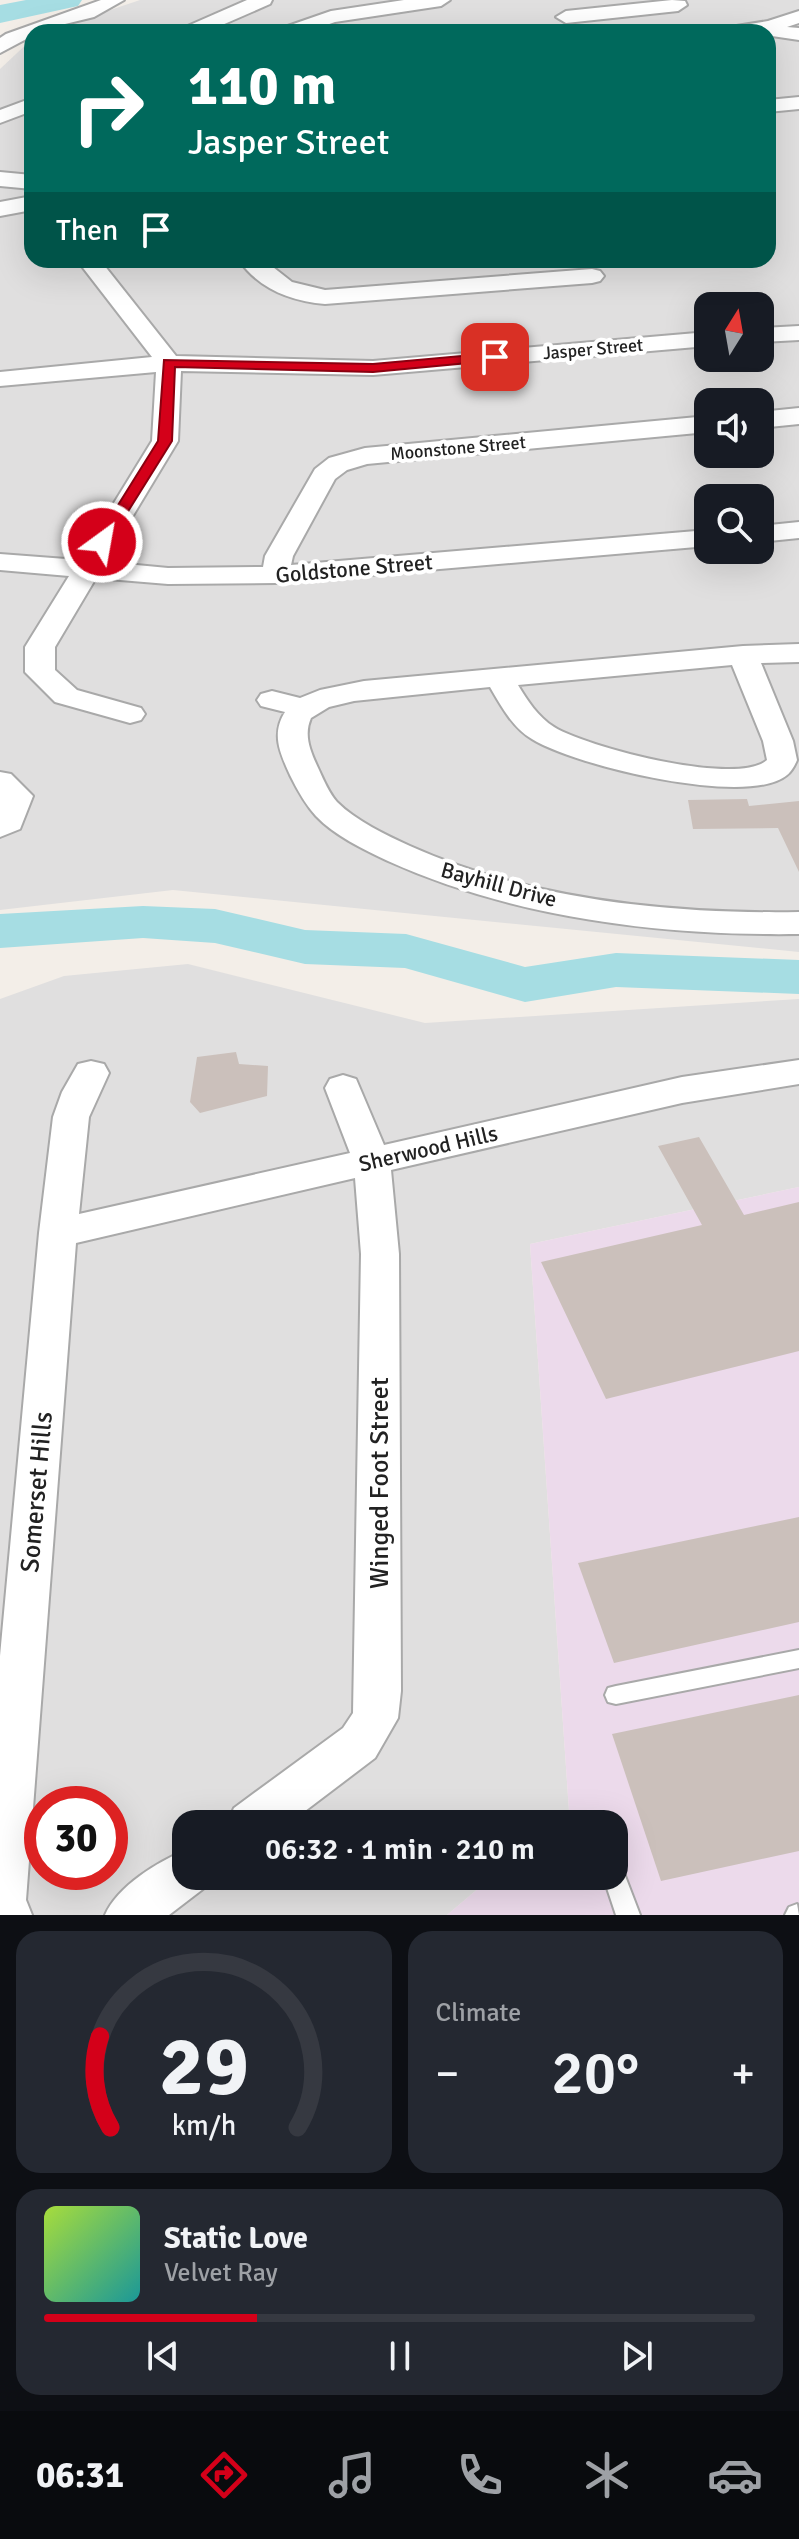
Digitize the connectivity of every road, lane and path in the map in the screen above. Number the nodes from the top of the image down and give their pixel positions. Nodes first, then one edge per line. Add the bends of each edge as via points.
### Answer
1 (115, 0) edge
2 (263, 0) edge
3 (343, 0) edge
4 (434, 1) edge
5 (678, 5) dead end
6 (380, 12) junction
7 (567, 16) edge
8 (799, 17) edge
9 (56, 24) edge
10 (208, 24) edge
11 (311, 24) edge
12 (347, 24) edge
13 (776, 24) edge
14 (776, 30) edge
15 (799, 34) edge
16 (24, 36) edge
17 (3, 43) edge
18 (799, 103) edge
19 (776, 105) edge
20 (24, 107) edge
21 (0, 117) edge
22 (24, 170) edge
23 (4, 179) edge
24 (24, 181) edge
25 (95, 268) edge
26 (260, 268) edge
27 (592, 276) dead end
28 (799, 333) edge
29 (774, 334) edge
30 (694, 340) edge
31 (169, 363) junction
32 (0, 379) edge
33 (799, 416) edge
34 (774, 419) edge
35 (694, 425) edge
36 (799, 530) edge
37 (774, 533) edge
38 (694, 539) edge
39 (0, 562) edge
40 (86, 567) junction
41 (276, 575) junction
42 (799, 653) edge
43 (743, 655) junction
44 (500, 678) junction
45 (272, 700) dead end
46 (305, 708) junction
47 (130, 714) dead end
48 (790, 762) edge
49 (0, 781) edge
50 (0, 827) edge
51 (799, 923) edge
52 (799, 1072) edge
53 (91, 1073) dead end
54 (343, 1088) dead end
55 (372, 1161) junction
56 (58, 1233) junction
57 (799, 1659) edge
58 (616, 1695) dead end
59 (270, 1810) edge
60 (172, 1884) edge
61 (619, 1890) edge
62 (7, 1915) edge
63 (130, 1915) edge
64 (628, 1915) edge

1 - 9 street
2 - 10 street
3 - 6 street
4 - 6 street
5 - 7 street
6 - 11 street
6 - 12 street
8 - 13 street
14 - 15 street
16 - 17 street
18 - 19 street
20 - 21 street
22 - 23 street
23 - 24 street
25 - 31 street
26 - 27 street via 298,296 325,297
28 - 29 street
30 - 31 street, Jasper Street via 373,368
31 - 32 street, Jasper Street
31 - 40 street via 165,441
33 - 34 street
35 - 41 street, Moonstone Street via 365,456 338,464 324,475 279,556
36 - 37 street
38 - 41 street, Goldstone Street
39 - 40 street, Goldstone Street
40 - 41 street, Goldstone Street via 168,576
40 - 47 street via 40,647 40,672 66,696
42 - 43 street
43 - 44 street
43 - 48 street
44 - 46 street via 364,690 327,696
44 - 48 street via 540,732 591,755 734,777 758,776
45 - 46 street
46 - 51 street, Bayhill Drive via 292,724 292,744 313,790 354,831 395,852 467,878 590,908 709,924
49 - 50 street via 17,796 9,822
52 - 55 street, Sherwood Hills via 682,1090
53 - 56 street, Somerset Hills via 71,1117
54 - 55 street, Winged Foot Street
55 - 56 street, Sherwood Hills
55 - 59 street, Winged Foot Street via 380,1254 375,1718 359,1743
56 - 62 street, Somerset Hills via 2,1900
57 - 58 lane
60 - 63 street
61 - 64 lane

